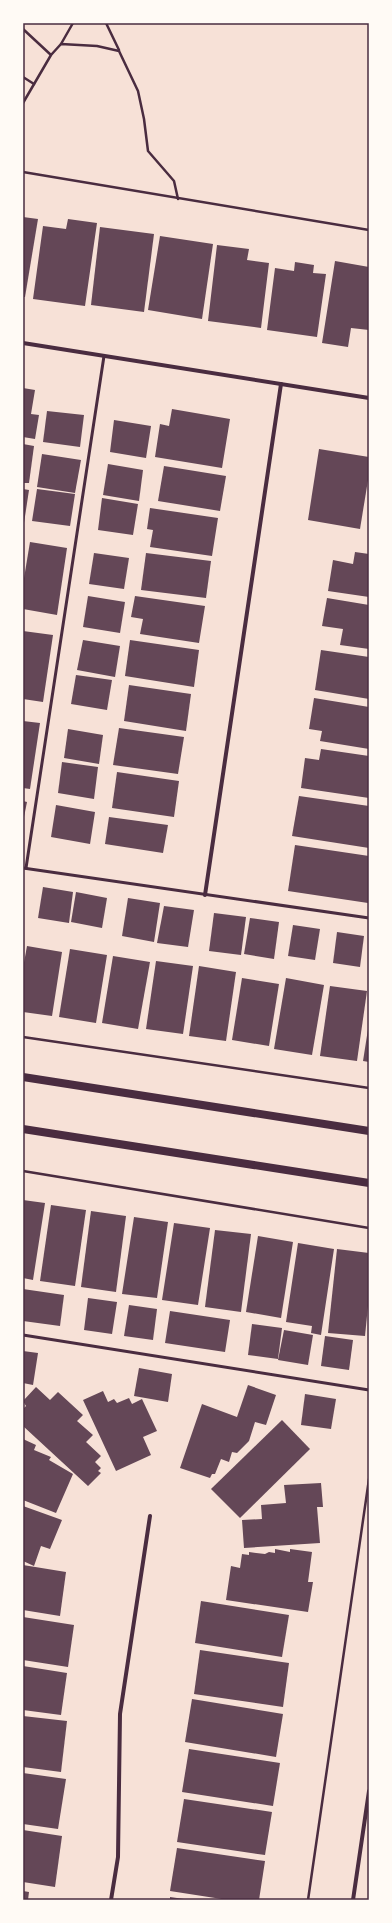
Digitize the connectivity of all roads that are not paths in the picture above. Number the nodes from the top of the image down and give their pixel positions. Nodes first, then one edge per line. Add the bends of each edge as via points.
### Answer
1 (23, 343) edge
2 (104, 356) junction
3 (281, 384) junction
4 (369, 398) edge
5 (25, 868) edge
6 (205, 895) junction
7 (369, 918) edge
8 (23, 1077) edge
9 (23, 1130) edge
10 (369, 1131) edge
11 (369, 1183) edge
12 (23, 1335) edge
13 (369, 1390) edge
14 (150, 1516) dead end
15 (369, 1791) edge
16 (111, 1900) edge
17 (353, 1900) edge

1 - 2 street
2 - 3 street
2 - 5 lane
3 - 4 street
3 - 6 street
5 - 6 lane
6 - 7 lane
8 - 10 main road
9 - 11 main road
12 - 13 lane
14 - 16 street via 120,1714 118,1857
15 - 17 street

